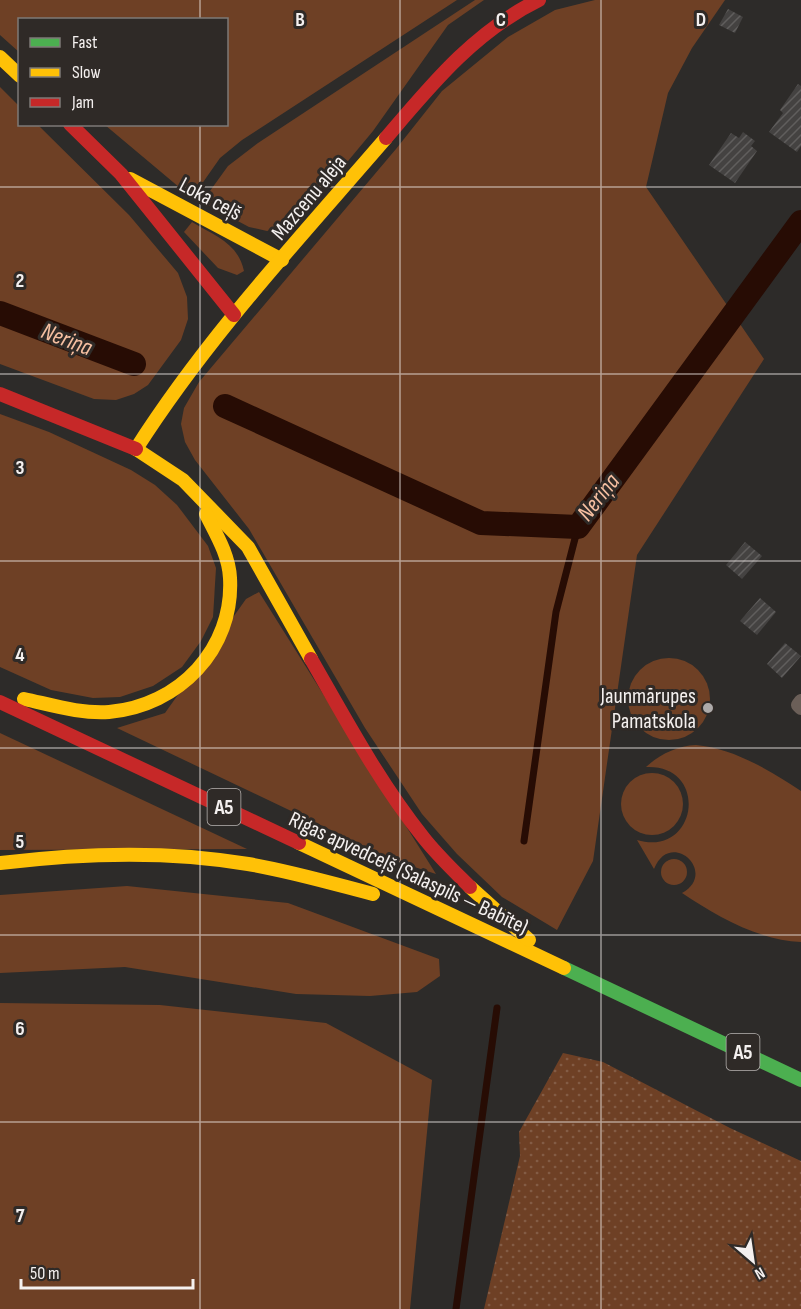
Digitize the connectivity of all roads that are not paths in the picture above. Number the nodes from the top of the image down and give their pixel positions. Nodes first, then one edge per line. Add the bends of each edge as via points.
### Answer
1 (539, 0) edge
2 (0, 57) edge
3 (18, 74) edge
4 (72, 126) edge
5 (121, 174) junction
6 (282, 260) junction
7 (234, 315) junction
8 (0, 394) edge
9 (136, 449) junction
10 (197, 493) junction
11 (0, 695) edge
12 (801, 701) edge
13 (0, 702) edge
14 (801, 708) edge
15 (0, 863) edge
16 (447, 913) junction
17 (560, 966) junction
18 (801, 1080) edge

1 - 6 main road, Mazcenu aleja via 516,10 477,38 438,77
2 - 3 main road
4 - 5 main road, Loka ceļš
5 - 6 main road, Loka ceļš
5 - 7 main road, Loka ceļš
6 - 7 main road, Mazcenu aleja
7 - 9 main road, Mazcenu aleja
8 - 9 main road
9 - 10 main road
10 - 11 main road via 230,576 225,627 199,670 159,701 109,712
10 - 17 main road via 248,547 352,731 423,837 473,890
12 - 14 lane
13 - 16 main road, Rīgas apvedceļš (Salaspils — Babīte) / A5
15 - 16 main road via 95,855 230,861
16 - 17 main road, Rīgas apvedceļš (Salaspils — Babīte) / A5
17 - 18 main road, Rīgas apvedceļš (Salaspils — Babīte) / A5

